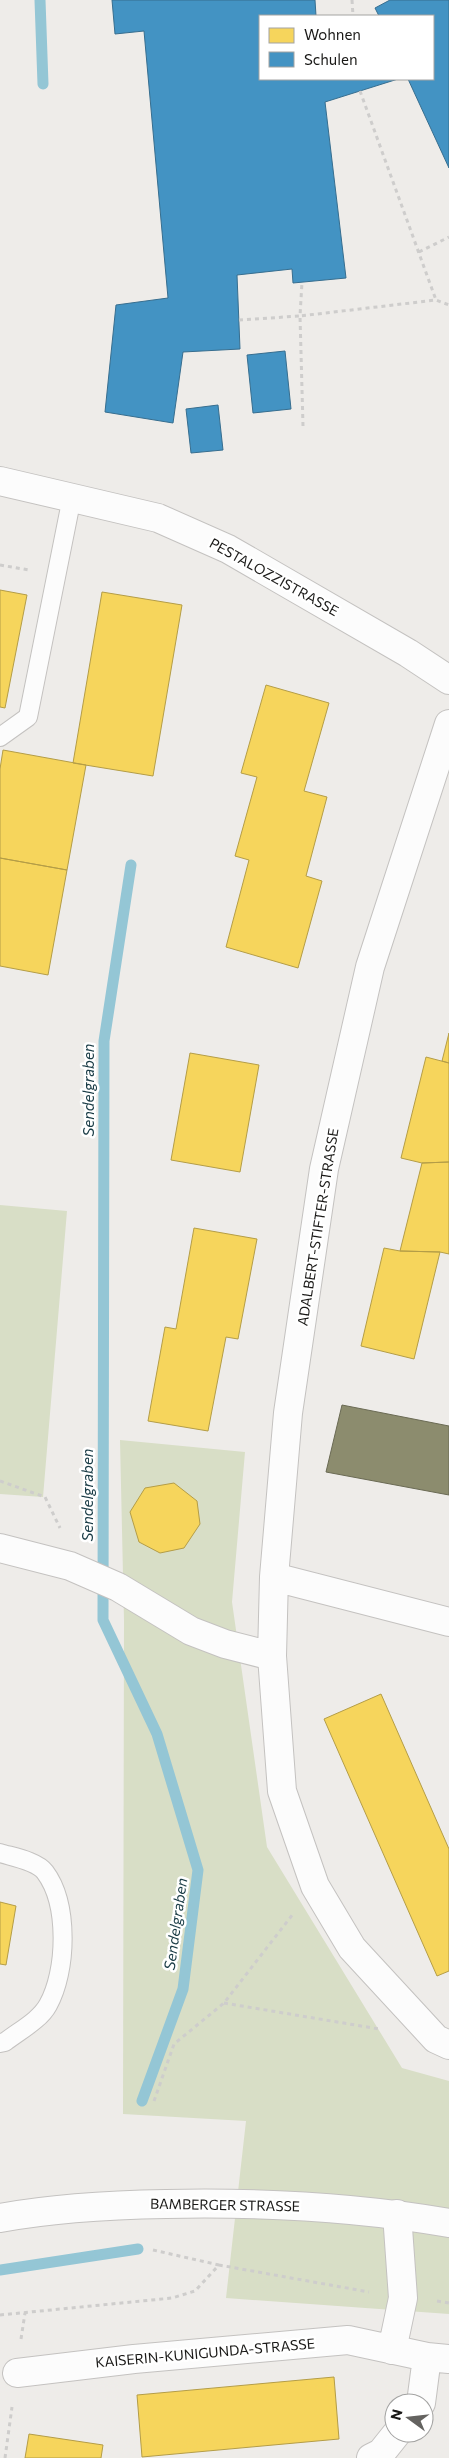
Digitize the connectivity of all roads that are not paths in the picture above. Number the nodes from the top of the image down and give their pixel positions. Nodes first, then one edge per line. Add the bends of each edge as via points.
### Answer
1 (0, 480) edge
2 (72, 497) junction
3 (449, 680) edge
4 (449, 724) edge
5 (0, 737) edge
6 (442, 771) edge
7 (0, 1548) edge
8 (274, 1577) junction
9 (449, 1622) edge
10 (272, 1656) junction
11 (0, 1853) edge
12 (442, 2042) edge
13 (0, 2043) edge
14 (397, 2214) junction
15 (0, 2218) edge
16 (449, 2223) edge
17 (392, 2350) junction
18 (438, 2358) edge
19 (17, 2372) dead end
20 (425, 2393) edge
21 (390, 2443) edge
22 (371, 2458) edge

1 - 2 street, PESTALOZZISTRASSE
2 - 3 street, PESTALOZZISTRASSE via 158,518 228,549
2 - 5 lane via 28,717
4 - 6 street, ADALBERT-STIFTER-STRASSE
6 - 8 street, ADALBERT-STIFTER-STRASSE via 370,967 324,1169 288,1413
7 - 10 street via 70,1566 118,1587 191,1631
8 - 9 street
8 - 10 street, ADALBERT-STIFTER-STRASSE
10 - 12 street, ADALBERT-STIFTER-STRASSE via 282,1791 315,1886 352,1948
11 - 13 lane via 25,1860 44,1871 57,1896 62,1921 61,1954 48,2006 36,2019
14 - 15 street, BAMBERGER STRASSE via 306,2206 210,2203 115,2205
14 - 16 street, BAMBERGER STRASSE
14 - 17 street via 403,2298
17 - 18 street, KAISERIN-KUNIGUNDA-STRASSE
17 - 19 street, KAISERIN-KUNIGUNDA-STRASSE via 348,2340
18 - 20 street, KAISERIN-KUNIGUNDA-STRASSE
21 - 22 street via 382,2453

